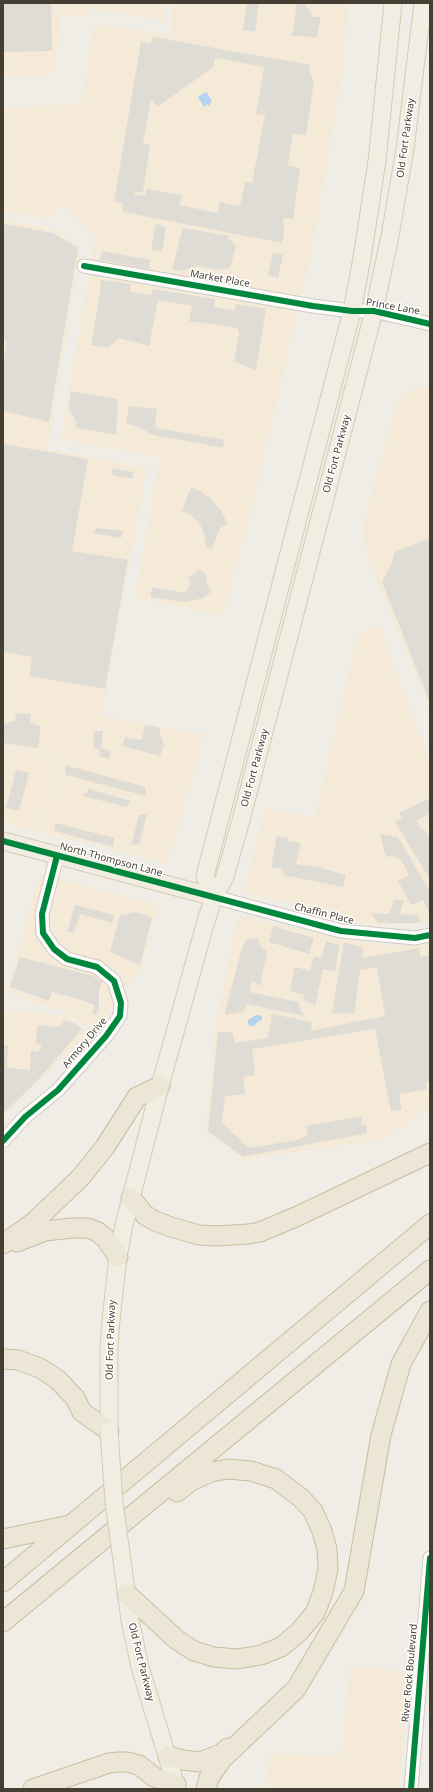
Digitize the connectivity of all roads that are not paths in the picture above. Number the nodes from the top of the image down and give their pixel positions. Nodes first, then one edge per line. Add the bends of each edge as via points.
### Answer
1 (393, 3) edge
2 (423, 3) edge
3 (84, 266) dead end
4 (352, 311) junction
5 (374, 312) junction
6 (430, 324) edge
7 (3, 841) edge
8 (57, 856) junction
9 (214, 897) junction
10 (430, 935) edge
11 (160, 1086) junction
12 (3, 1141) edge
13 (430, 1153) edge
14 (131, 1198) junction
15 (430, 1224) edge
16 (3, 1244) edge
17 (3, 1250) edge
18 (118, 1257) junction
19 (430, 1270) edge
20 (430, 1311) edge
21 (3, 1359) edge
22 (109, 1431) junction
23 (145, 1504) junction
24 (73, 1524) junction
25 (3, 1539) edge
26 (430, 1558) edge
27 (3, 1582) edge
28 (127, 1594) junction
29 (3, 1622) edge
30 (246, 1736) junction
31 (168, 1756) junction
32 (176, 1786) edge
33 (33, 1789) edge
34 (206, 1789) edge
35 (411, 1789) edge

1 - 4 main road via 377,161
2 - 5 main road, Old Fort Parkway via 405,149
3 - 4 street, Market Place
4 - 5 street, Prince Lane
4 - 9 main road via 205,876
5 - 6 street, Prince Lane
5 - 9 main road, Old Fort Parkway via 241,820 225,877
7 - 8 main road, North Thompson Lane
8 - 9 main road, North Thompson Lane
8 - 12 street, Armory Drive via 42,914 43,933 54,949 67,959 97,967 114,981 121,1003 120,1016 106,1036 58,1090 25,1117
9 - 10 street, Chaffin Place via 341,931 415,938
9 - 11 main road, Old Fort Parkway
11 - 14 main road, Old Fort Parkway
11 - 16 highway via 137,1097 105,1147 81,1177 34,1222
13 - 14 highway via 294,1218 260,1232 248,1234 199,1235 171,1227 145,1215
14 - 18 main road, Old Fort Parkway
15 - 24 highway
17 - 18 highway via 45,1231 88,1228 106,1239
18 - 22 main road, Old Fort Parkway via 109,1348
19 - 23 highway
20 - 30 highway via 401,1364 381,1435 354,1591 296,1689
21 - 22 highway via 18,1360 40,1368 57,1379 75,1398 82,1412
22 - 28 main road, Old Fort Parkway, bridge via 114,1502
23 - 28 highway via 164,1501 191,1481 211,1472 228,1469 252,1471 276,1479 301,1498 312,1511 327,1549 328,1569 315,1613 298,1632 281,1647 261,1656 237,1659 214,1657 188,1647
23 - 29 highway
24 - 25 highway
24 - 27 highway
26 - 35 street, River Rock Boulevard
28 - 31 main road, Old Fort Parkway via 140,1667
30 - 31 highway via 221,1754 200,1762
30 - 34 highway via 222,1759 209,1778
31 - 32 main road, Old Fort Parkway
32 - 33 highway via 154,1777 139,1765 118,1762

